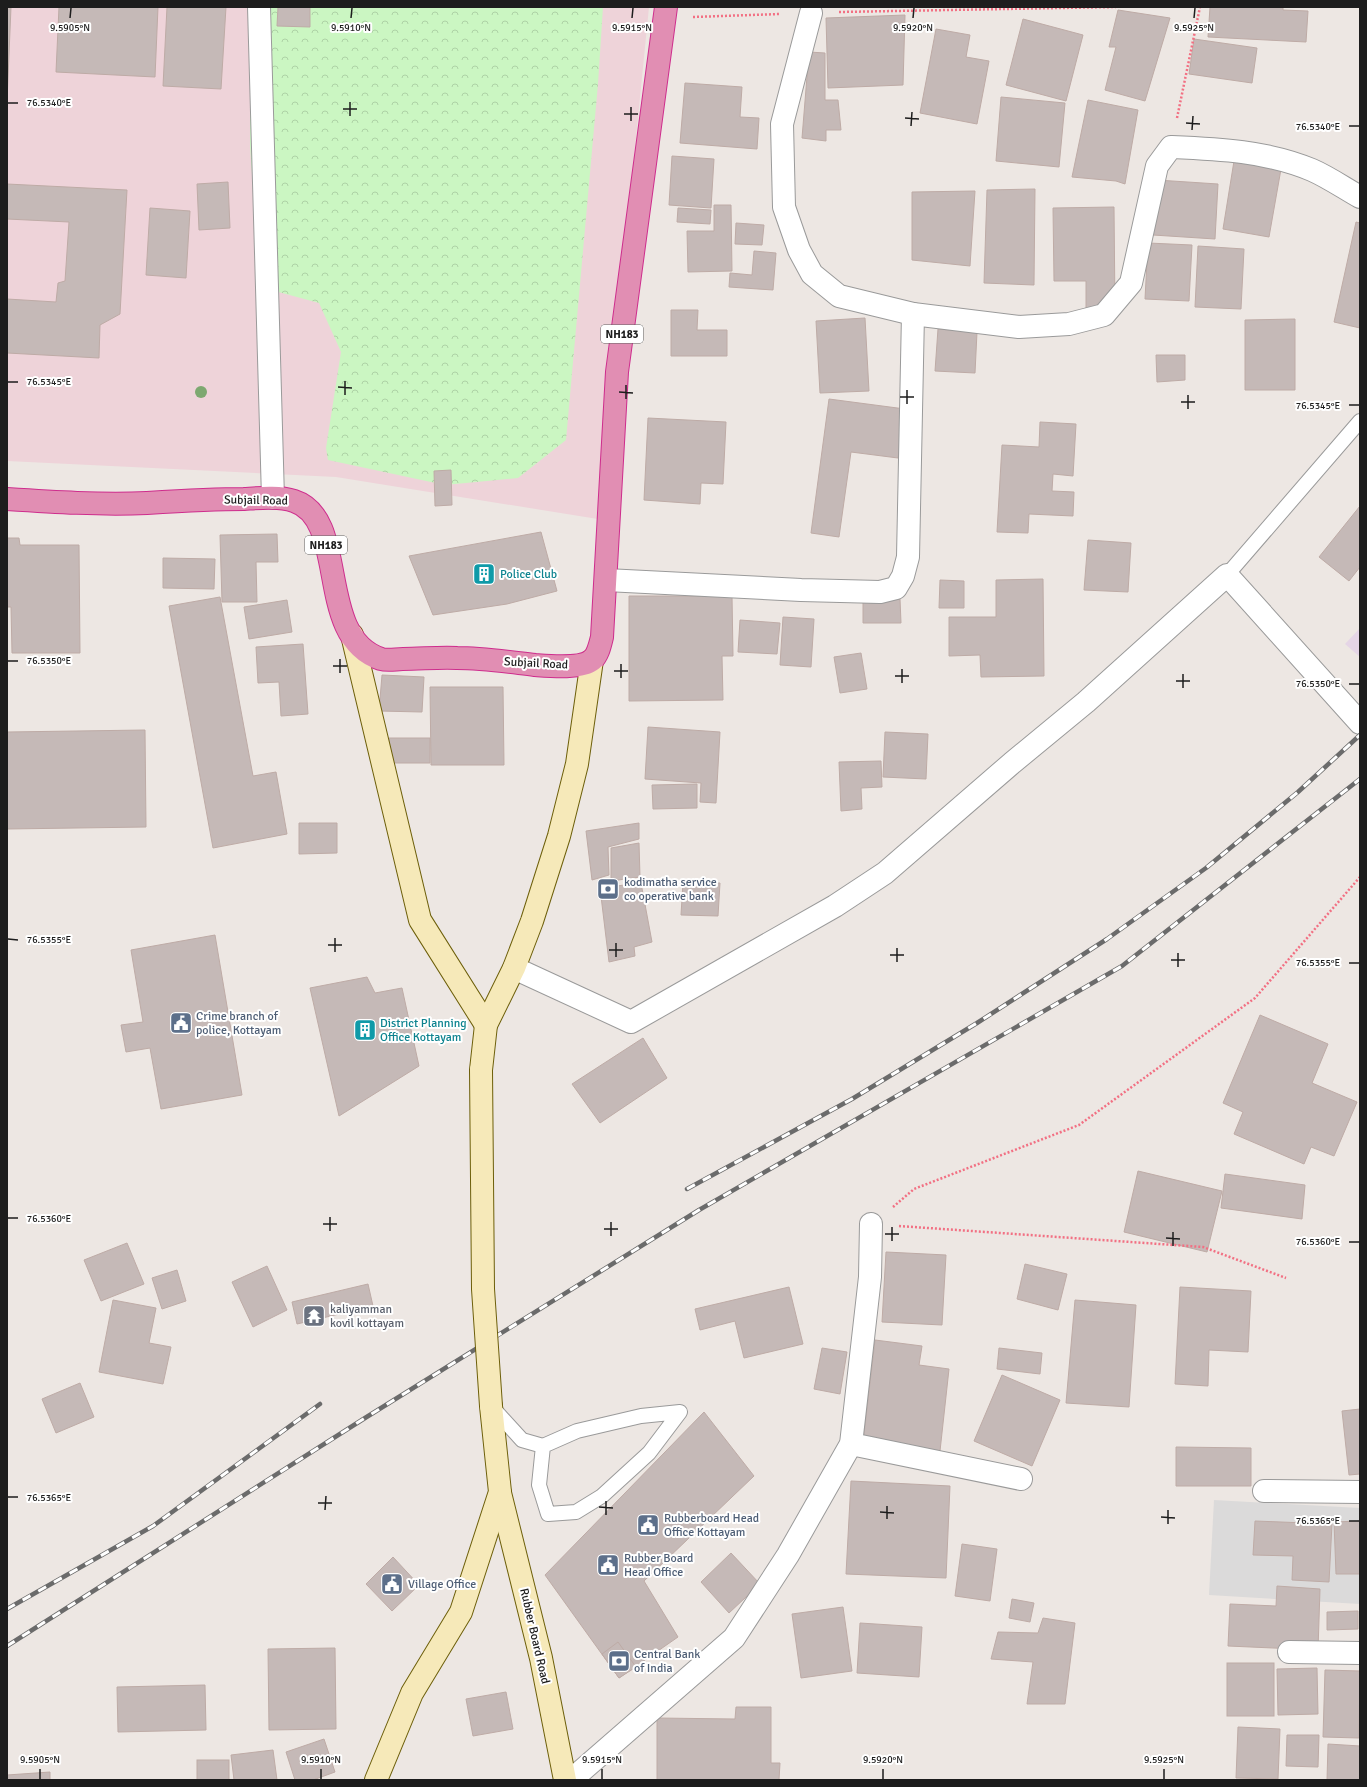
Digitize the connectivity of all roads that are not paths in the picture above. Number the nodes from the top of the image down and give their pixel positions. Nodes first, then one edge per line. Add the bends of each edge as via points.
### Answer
1 (259, 7) edge
2 (666, 13) edge
3 (811, 13) road end
4 (1360, 197) edge
5 (913, 314) junction
6 (1360, 421) edge
7 (273, 498) junction
8 (7, 499) edge
9 (1227, 575) junction
10 (606, 580) junction
11 (352, 635) junction
12 (592, 660) junction
13 (1357, 720) edge
14 (514, 968) junction
15 (486, 1025) junction
16 (871, 1224) road end
17 (491, 1406) junction
18 (851, 1444) junction
19 (543, 1446) junction
20 (1021, 1479) dead end
21 (1264, 1491) dead end
22 (500, 1492) junction
23 (1360, 1492) edge
24 (1289, 1652) dead end
25 (1360, 1654) edge
26 (376, 1780) edge
27 (565, 1780) edge
28 (571, 1780) edge

1 - 7 street
2 - 10 highway, NH183 via 617,372
3 - 5 street via 782,124 784,207 799,250 812,274 839,296
4 - 5 street via 1312,170 1282,160 1253,153 1171,147 1157,166 1131,283 1104,315 1069,324 1019,327
5 - 10 street via 908,557 903,576 896,588 880,592 800,590
6 - 9 lane
7 - 8 highway, Subjail Road / NH183 via 146,503 73,503
7 - 11 highway, Subjail Road / NH183 via 294,501 310,510 323,530 337,596
9 - 13 street
9 - 14 street via 1086,702 885,873 836,906 631,1022
10 - 12 highway, NH183 via 602,637
11 - 12 highway, Subjail Road / NH183 via 365,651 383,659 457,658 567,666 581,665
11 - 15 main road via 420,920
12 - 14 main road, Rubber Board Road via 577,764 532,921
14 - 15 main road, Rubber Board Road
15 - 17 main road, Rubber Board Road, bridge via 481,1070 483,1289
16 - 18 street via 870,1277
17 - 19 lane via 522,1440
17 - 22 main road, Rubber Board Road
18 - 20 street
18 - 28 street via 788,1555 734,1638
19 - 19 lane via 577,1431 641,1416 680,1412 649,1453 602,1496 576,1512 548,1514 539,1485
21 - 23 street
22 - 26 main road via 461,1612 412,1693
22 - 27 main road, Rubber Board Road via 541,1658
24 - 25 street

